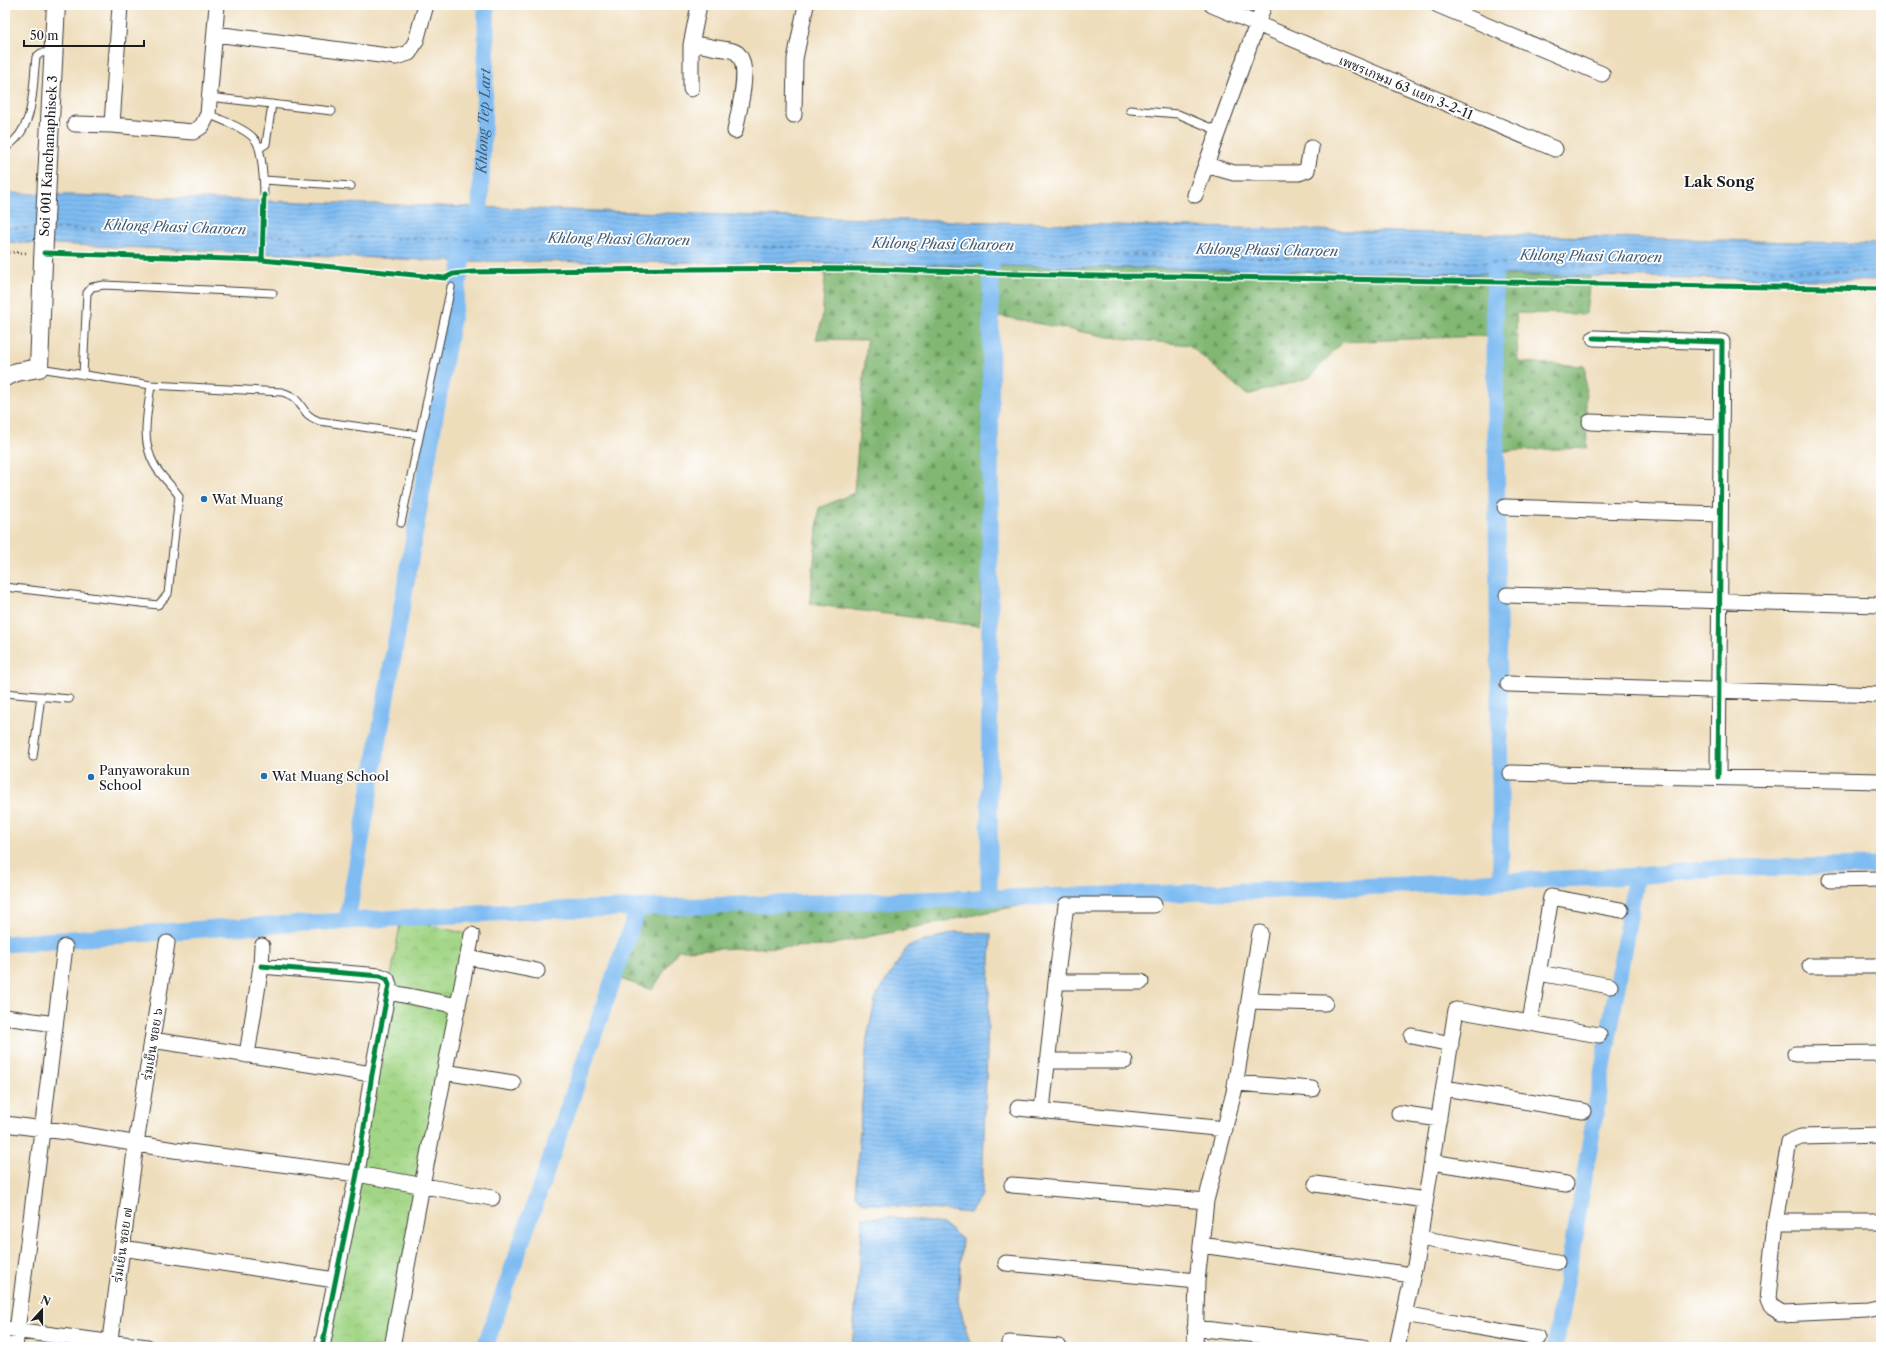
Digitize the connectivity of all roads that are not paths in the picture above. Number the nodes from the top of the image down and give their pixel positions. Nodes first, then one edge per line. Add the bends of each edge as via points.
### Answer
1 (56, 5) edge
2 (120, 5) edge
3 (217, 5) edge
4 (426, 5) edge
5 (699, 5) edge
6 (806, 5) edge
7 (1212, 5) edge
8 (1264, 5) edge
9 (1438, 5) edge
10 (1257, 24) junction
11 (214, 34) junction
12 (691, 44) junction
13 (54, 52) junction
14 (1602, 74) dead end
15 (691, 89) dead end
16 (210, 97) junction
17 (272, 104) junction
18 (1130, 110) dead end
19 (332, 111) dead end
20 (208, 114) junction
21 (794, 115) dead end
22 (75, 124) dead end
23 (112, 126) junction
24 (735, 131) dead end
25 (1218, 131) junction
26 (5, 148) edge
27 (260, 148) junction
28 (1311, 148) dead end
29 (1555, 149) dead end
30 (1206, 165) junction
31 (264, 180) junction
32 (351, 186) dead end
33 (264, 195) dead end
34 (1195, 195) dead end
35 (451, 287) dead end
36 (273, 293) dead end
37 (1594, 338) dead end
38 (39, 368) junction
39 (83, 375) junction
40 (5, 377) edge
41 (151, 385) junction
42 (1590, 422) dead end
43 (1721, 427) junction
44 (419, 435) junction
45 (1504, 507) dead end
46 (1720, 514) junction
47 (401, 523) dead end
48 (5, 587) edge
49 (1507, 595) dead end
50 (1719, 600) junction
51 (1881, 605) edge
52 (1508, 684) dead end
53 (1718, 690) junction
54 (5, 693) edge
55 (1881, 695) edge
56 (41, 696) junction
57 (69, 699) dead end
58 (33, 757) dead end
59 (1511, 773) dead end
60 (1718, 777) junction
61 (1881, 781) edge
62 (1881, 879) edge
63 (1830, 880) dead end
64 (1154, 905) dead end
65 (1621, 910) dead end
66 (1260, 933) dead end
67 (472, 936) dead end
68 (167, 943) dead end
69 (262, 946) dead end
70 (65, 947) dead end
71 (468, 957) junction
72 (261, 966) junction
73 (1810, 966) dead end
74 (1881, 966) edge
75 (537, 971) dead end
76 (1538, 973) junction
77 (1056, 982) junction
78 (1141, 982) dead end
79 (1610, 986) dead end
80 (388, 992) junction
81 (1249, 1001) junction
82 (1325, 1003) dead end
83 (458, 1006) junction
84 (5, 1017) edge
85 (1530, 1022) junction
86 (55, 1024) junction
87 (1412, 1036) dead end
88 (1599, 1036) dead end
89 (152, 1040) junction
90 (1451, 1044) junction
91 (1881, 1053) edge
92 (1795, 1054) dead end
93 (247, 1055) junction
94 (1049, 1061) junction
95 (1125, 1061) dead end
96 (444, 1072) junction
97 (372, 1074) junction
98 (513, 1083) dead end
99 (1236, 1083) junction
100 (1444, 1088) junction
101 (1312, 1089) dead end
102 (1018, 1108) dead end
103 (1042, 1110) junction
104 (1583, 1111) dead end
105 (1399, 1113) dead end
106 (1439, 1119) junction
107 (5, 1124) edge
108 (41, 1128) junction
109 (1225, 1129) junction
110 (1881, 1135) edge
111 (136, 1144) junction
112 (1432, 1162) junction
113 (357, 1174) junction
114 (1316, 1184) dead end
115 (1566, 1184) dead end
116 (422, 1185) junction
117 (1012, 1185) dead end
118 (492, 1198) dead end
119 (1426, 1200) junction
120 (1206, 1201) junction
121 (1775, 1222) junction
122 (1881, 1222) edge
123 (1419, 1238) junction
124 (1201, 1245) junction
125 (122, 1248) junction
126 (1557, 1262) dead end
127 (1006, 1264) dead end
128 (1412, 1275) junction
129 (336, 1280) junction
130 (1197, 1281) junction
131 (1881, 1307) edge
132 (1404, 1314) junction
133 (1195, 1328) junction
134 (11, 1329) edge
135 (1538, 1338) dead end
136 (1009, 1343) dead end
137 (109, 1345) edge
138 (15, 1347) edge
139 (147, 1347) edge
140 (322, 1347) edge
141 (392, 1347) edge
142 (1059, 1347) edge
143 (1195, 1347) edge
144 (1363, 1347) edge
145 (1397, 1347) edge

1 - 13 street, Soi 001 Kanchanaphisek 3
2 - 23 street
3 - 11 street
4 - 11 street via 416,41 409,53 396,57
5 - 12 street
6 - 21 street via 795,59
7 - 10 street, เพชรเกษม 63 แยก 3-2-11
8 - 10 street
9 - 14 street
10 - 25 street
10 - 29 street, เพชรเกษม 63 แยก 3-2-11
11 - 16 street
12 - 15 street
12 - 24 street via 730,50 737,53 742,60 745,71
13 - 26 lane via 41,53 36,57 30,114 23,129
13 - 38 street, Soi 001 Kanchanaphisek 3, bridge via 47,179 36,257
16 - 17 lane
16 - 20 street
17 - 19 lane
17 - 27 lane via 266,144
18 - 25 lane via 1178,114
20 - 23 street via 202,126 193,132
20 - 27 lane via 252,136
22 - 23 street
25 - 30 street
27 - 31 lane
28 - 30 street via 1307,170 1299,173 1234,173
30 - 34 street
31 - 32 lane
31 - 33 lane
35 - 44 lane
36 - 39 lane via 104,285 92,287 87,293
37 - 43 street via 1722,342
38 - 39 lane
38 - 40 street
39 - 41 lane
41 - 44 lane via 282,392 298,400 305,413 319,421
41 - 48 lane via 146,442 154,465 179,496 168,594 158,605
42 - 43 street
43 - 46 street
44 - 47 lane
45 - 46 street
46 - 50 street
49 - 50 street
50 - 51 street
50 - 53 street
52 - 53 street
53 - 55 street
53 - 60 street
54 - 56 lane
56 - 57 lane
56 - 58 lane
59 - 60 street
60 - 61 street
62 - 63 street
64 - 77 street via 1066,905
65 - 76 street via 1551,896
66 - 81 street
67 - 71 street
68 - 89 street, ร่มเย็น ซอย ๖
69 - 72 street
70 - 86 street
71 - 75 street
71 - 83 street
72 - 80 street via 380,976 387,979
72 - 93 street
73 - 74 street
76 - 79 street
76 - 85 street
77 - 78 street
77 - 94 street
80 - 83 street
80 - 97 street
81 - 82 street
81 - 99 street
83 - 96 street
84 - 86 street
85 - 88 street
85 - 90 street via 1456,1010
86 - 108 street
87 - 90 street
89 - 93 street
89 - 111 street, ร่มเย็น ซอย ๖
90 - 100 street
91 - 92 street
93 - 97 street
94 - 95 street
94 - 103 street
96 - 98 street
96 - 116 street
97 - 113 street
99 - 101 street
99 - 109 street
100 - 104 street
100 - 106 street
102 - 103 street
103 - 109 street
105 - 106 street
106 - 112 street
107 - 108 street
108 - 111 street
108 - 134 street
109 - 120 street
110 - 121 street via 1800,1137 1789,1142
111 - 113 street
111 - 125 street, ร่มเย็น ซอย ๗
112 - 115 street
112 - 119 street
113 - 116 street
113 - 129 street
114 - 119 street
116 - 118 street
116 - 141 street
117 - 120 street
119 - 123 street
120 - 124 street
121 - 122 street
121 - 131 street via 1767,1300 1774,1310 1781,1314 1868,1310
123 - 126 street
123 - 128 street
124 - 128 street
124 - 130 street
125 - 129 street
125 - 137 street, ร่มเย็น ซอย ๗
127 - 130 street
128 - 132 street
129 - 140 street
130 - 133 street
132 - 135 street
132 - 145 street
133 - 143 street
133 - 144 street
134 - 137 street
134 - 138 street
136 - 142 street
137 - 139 street

